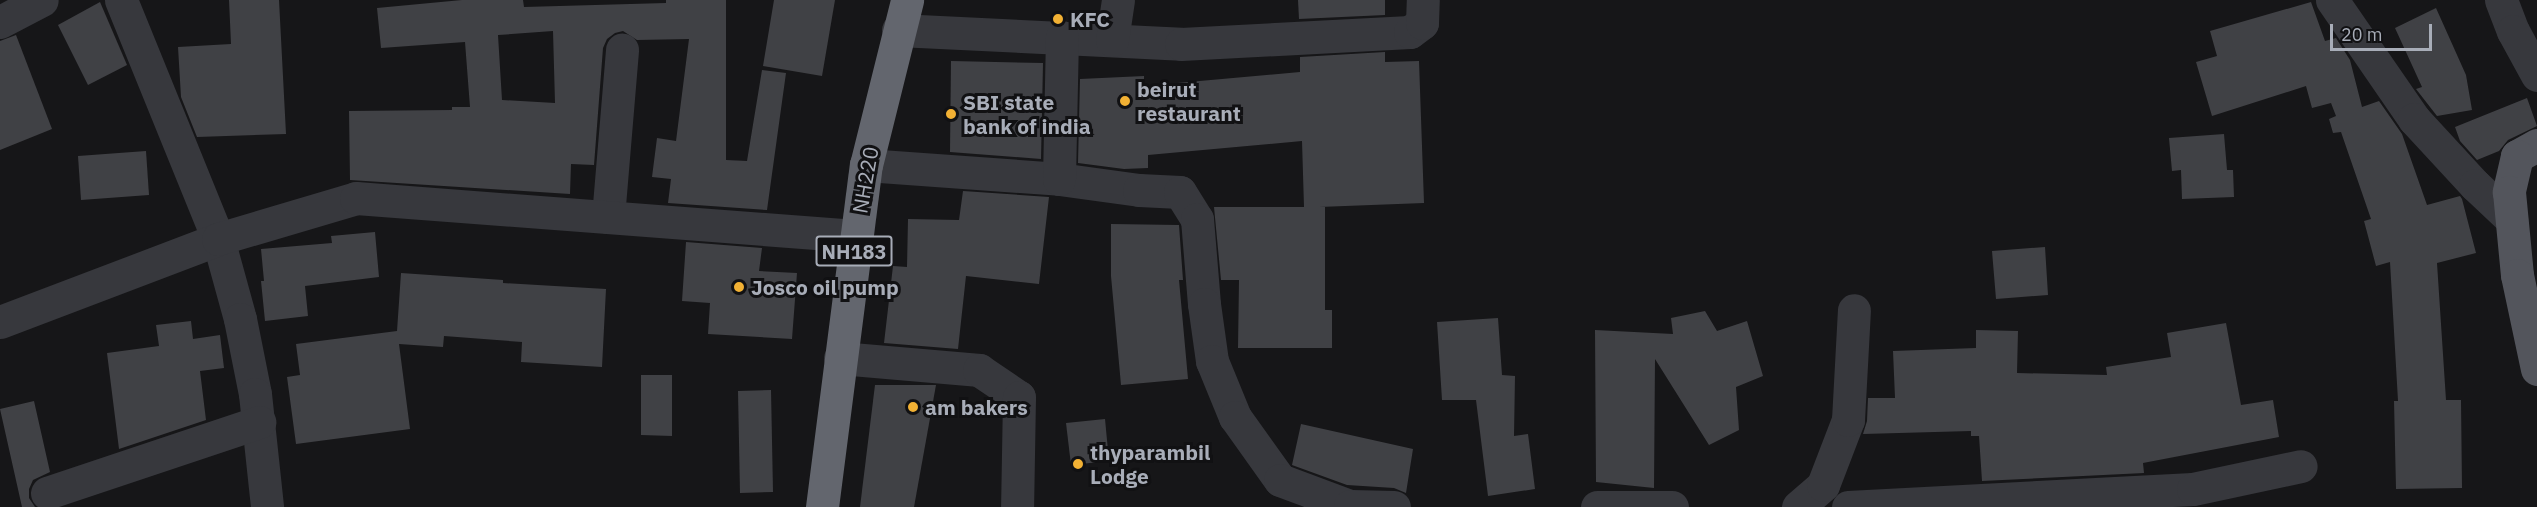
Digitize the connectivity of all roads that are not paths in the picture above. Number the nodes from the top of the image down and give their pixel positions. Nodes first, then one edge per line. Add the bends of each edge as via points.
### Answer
1 (42, 0) edge
2 (121, 0) edge
3 (1118, 0) edge
4 (1423, 0) edge
5 (2332, 0) edge
6 (2501, 0) edge
7 (903, 15) edge
8 (0, 22) edge
9 (1062, 37) junction
10 (1112, 40) junction
11 (622, 50) dead end
12 (2537, 75) edge
13 (2537, 145) edge
14 (866, 165) junction
15 (1059, 179) junction
16 (608, 217) junction
17 (2511, 219) junction
18 (856, 236) junction
19 (218, 239) junction
20 (1854, 310) dead end
21 (0, 322) edge
22 (840, 358) junction
23 (2537, 369) edge
24 (258, 422) junction
25 (2301, 466) dead end
26 (47, 493) dead end
27 (1350, 506) edge
28 (267, 507) edge
29 (822, 507) edge
30 (1017, 507) edge
31 (1394, 507) edge
32 (1597, 507) edge
33 (1672, 507) edge
34 (1798, 507) edge
35 (1848, 507) edge

1 - 8 street
2 - 19 street
3 - 10 street
4 - 10 street via 1422,22 1410,32 1181,44
5 - 17 street via 2414,119
6 - 12 street
7 - 9 street
7 - 14 highway, NH220 / NH183
9 - 10 street
9 - 15 street
11 - 16 street
13 - 17 main road via 2517,156 2509,192
14 - 15 street
14 - 18 highway, NH220 / NH183
15 - 27 street via 1180,192 1197,219 1212,361 1235,417 1280,480
16 - 18 street
16 - 19 street via 357,198
17 - 23 main road via 2517,275
18 - 22 highway, NH220 / NH183
19 - 21 street
19 - 24 street via 240,319
20 - 34 street via 1848,420 1823,485
22 - 29 highway, NH220 / NH183
22 - 30 street via 979,370 1019,397
24 - 26 street
24 - 28 street
25 - 35 street via 2193,489
27 - 31 street
32 - 33 street

